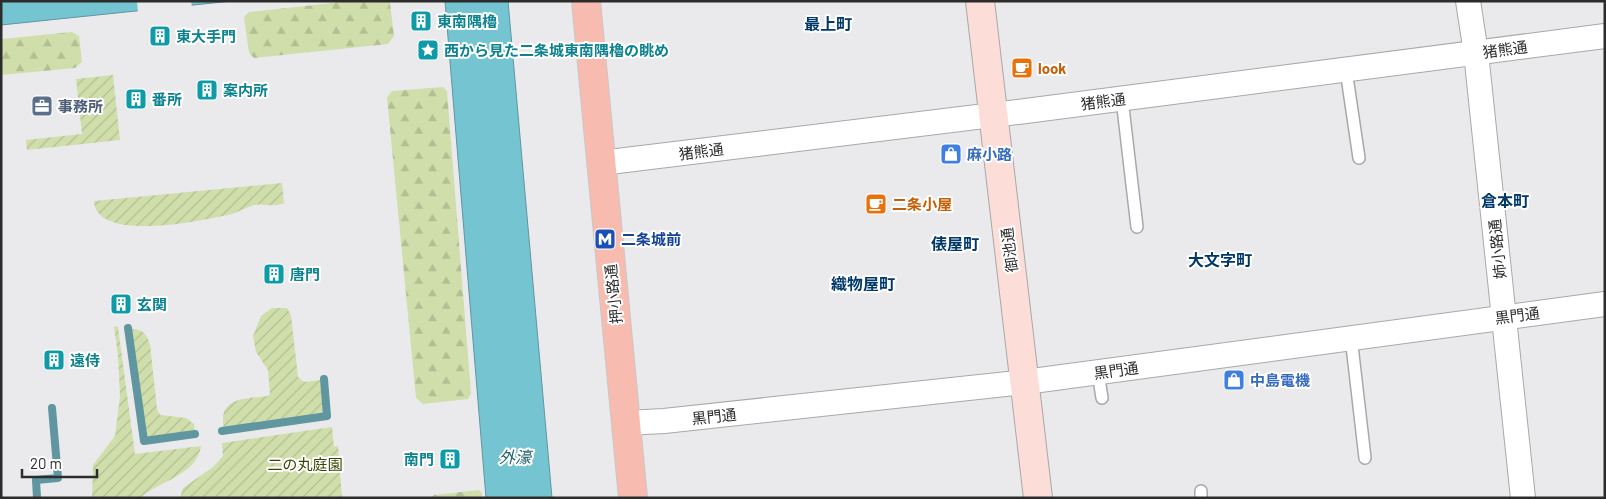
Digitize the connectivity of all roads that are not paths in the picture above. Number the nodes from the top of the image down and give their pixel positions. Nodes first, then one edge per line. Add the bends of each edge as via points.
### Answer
1 (586, 1) edge
2 (980, 1) edge
3 (1468, 1) edge
4 (1605, 36) edge
5 (1476, 53) junction
6 (1346, 70) junction
7 (1122, 99) junction
8 (993, 115) junction
9 (1359, 158) dead end
10 (601, 163) junction
11 (1137, 227) dead end
12 (1605, 304) edge
13 (1503, 316) junction
14 (1351, 337) junction
15 (1098, 372) junction
16 (1025, 382) junction
17 (1102, 398) dead end
18 (626, 423) junction
19 (1365, 458) dead end
20 (633, 498) edge
21 (1038, 498) edge
22 (1523, 498) edge

1 - 10 main road, 押小路通
2 - 8 street, 御池通
3 - 5 street, 姉小路通
4 - 5 street, 猪熊通
5 - 6 street, 猪熊通
5 - 13 street, 姉小路通
6 - 7 street, 猪熊通
6 - 9 lane
7 - 8 street, 猪熊通
7 - 11 lane
8 - 10 street, 猪熊通
8 - 16 street, 御池通
10 - 18 main road, 押小路通
12 - 13 street, 黒門通
13 - 14 street, 黒門通
13 - 22 street, 姉小路通
14 - 15 street, 黒門通
14 - 19 lane
15 - 16 street, 黒門通
15 - 17 lane
16 - 18 street, 黒門通
16 - 21 street, 御池通
18 - 20 main road, 押小路通

